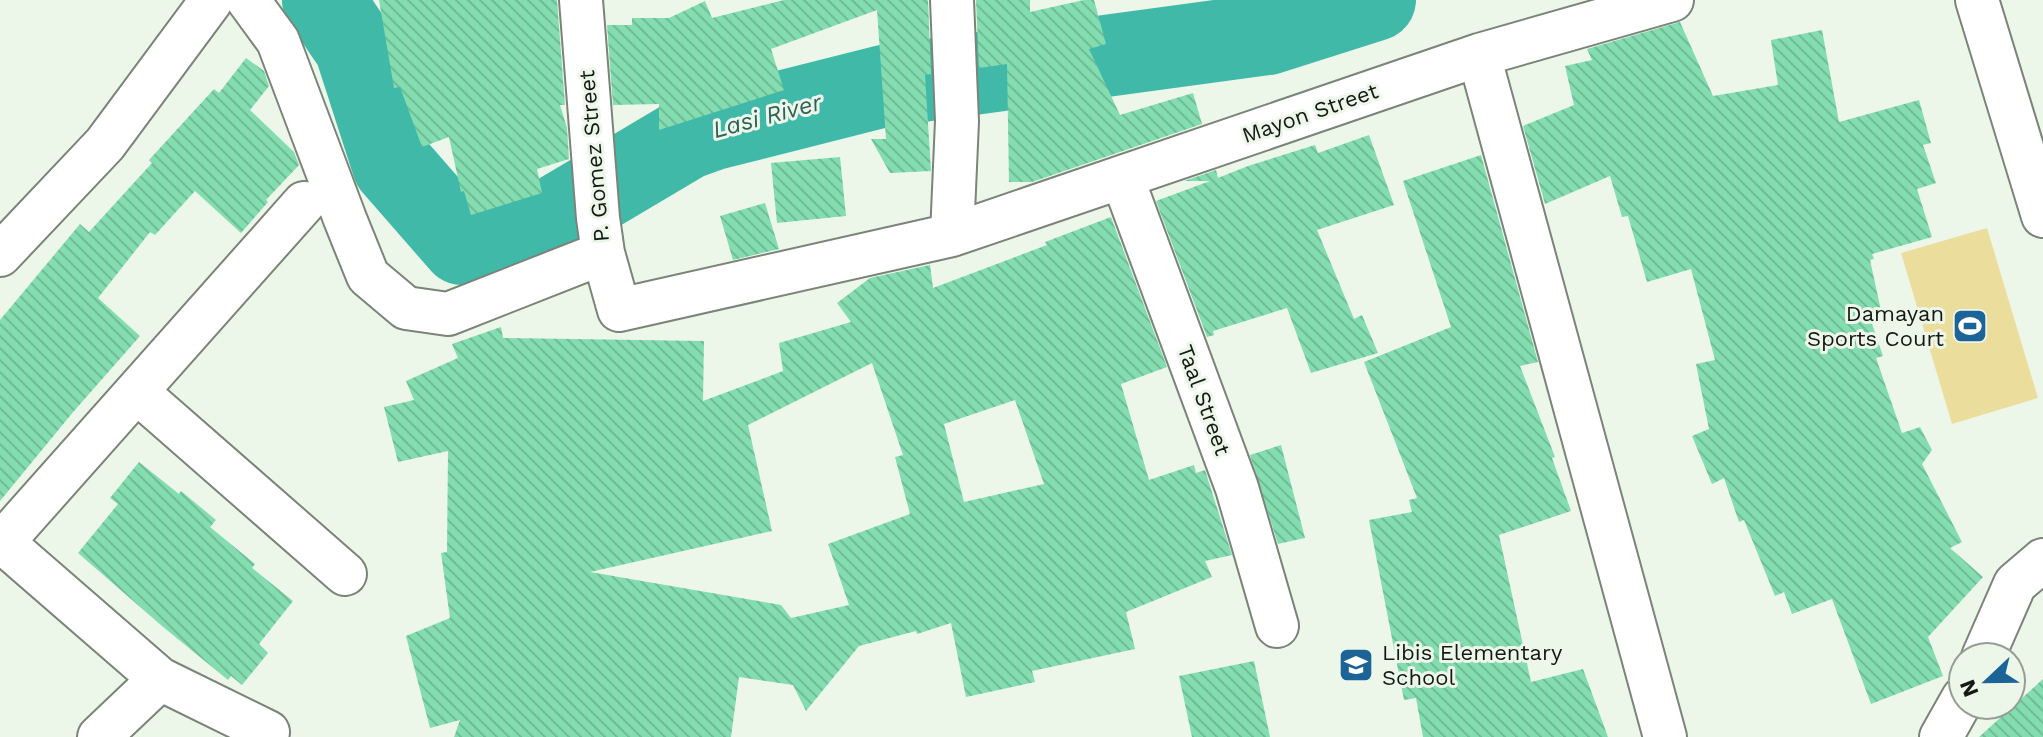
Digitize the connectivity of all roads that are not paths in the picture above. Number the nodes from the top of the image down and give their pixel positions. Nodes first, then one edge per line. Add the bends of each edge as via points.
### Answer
1 (581, 0) edge
2 (952, 0) edge
3 (1672, 0) edge
4 (1977, 0) edge
5 (230, 1) edge
6 (1479, 55) junction
7 (1122, 177) junction
8 (304, 203) dead end
9 (2043, 216) edge
10 (952, 235) junction
11 (600, 236) junction
12 (0, 255) edge
13 (619, 310) joint
14 (137, 392) junction
15 (1, 542) edge
16 (2043, 560) edge
17 (345, 574) dead end
18 (1277, 626) dead end
19 (1990, 641) edge
20 (160, 679) junction
21 (268, 732) dead end
22 (99, 737) edge
23 (1665, 737) edge

1 - 11 street, P. Gomez Street
2 - 10 street via 957,121
3 - 6 street, Mayon Street
4 - 9 street
5 - 11 street via 278,41 368,276 406,308 448,314
5 - 12 street
6 - 7 street, Mayon Street
6 - 23 street
7 - 10 street, Mayon Street
7 - 18 street, Taal Street via 1237,488
8 - 14 street
10 - 13 street, Mayon Street
11 - 13 street, P. Gomez Street
14 - 15 street
14 - 17 street
15 - 20 street
16 - 19 street via 2015,584
20 - 21 street
20 - 22 street

